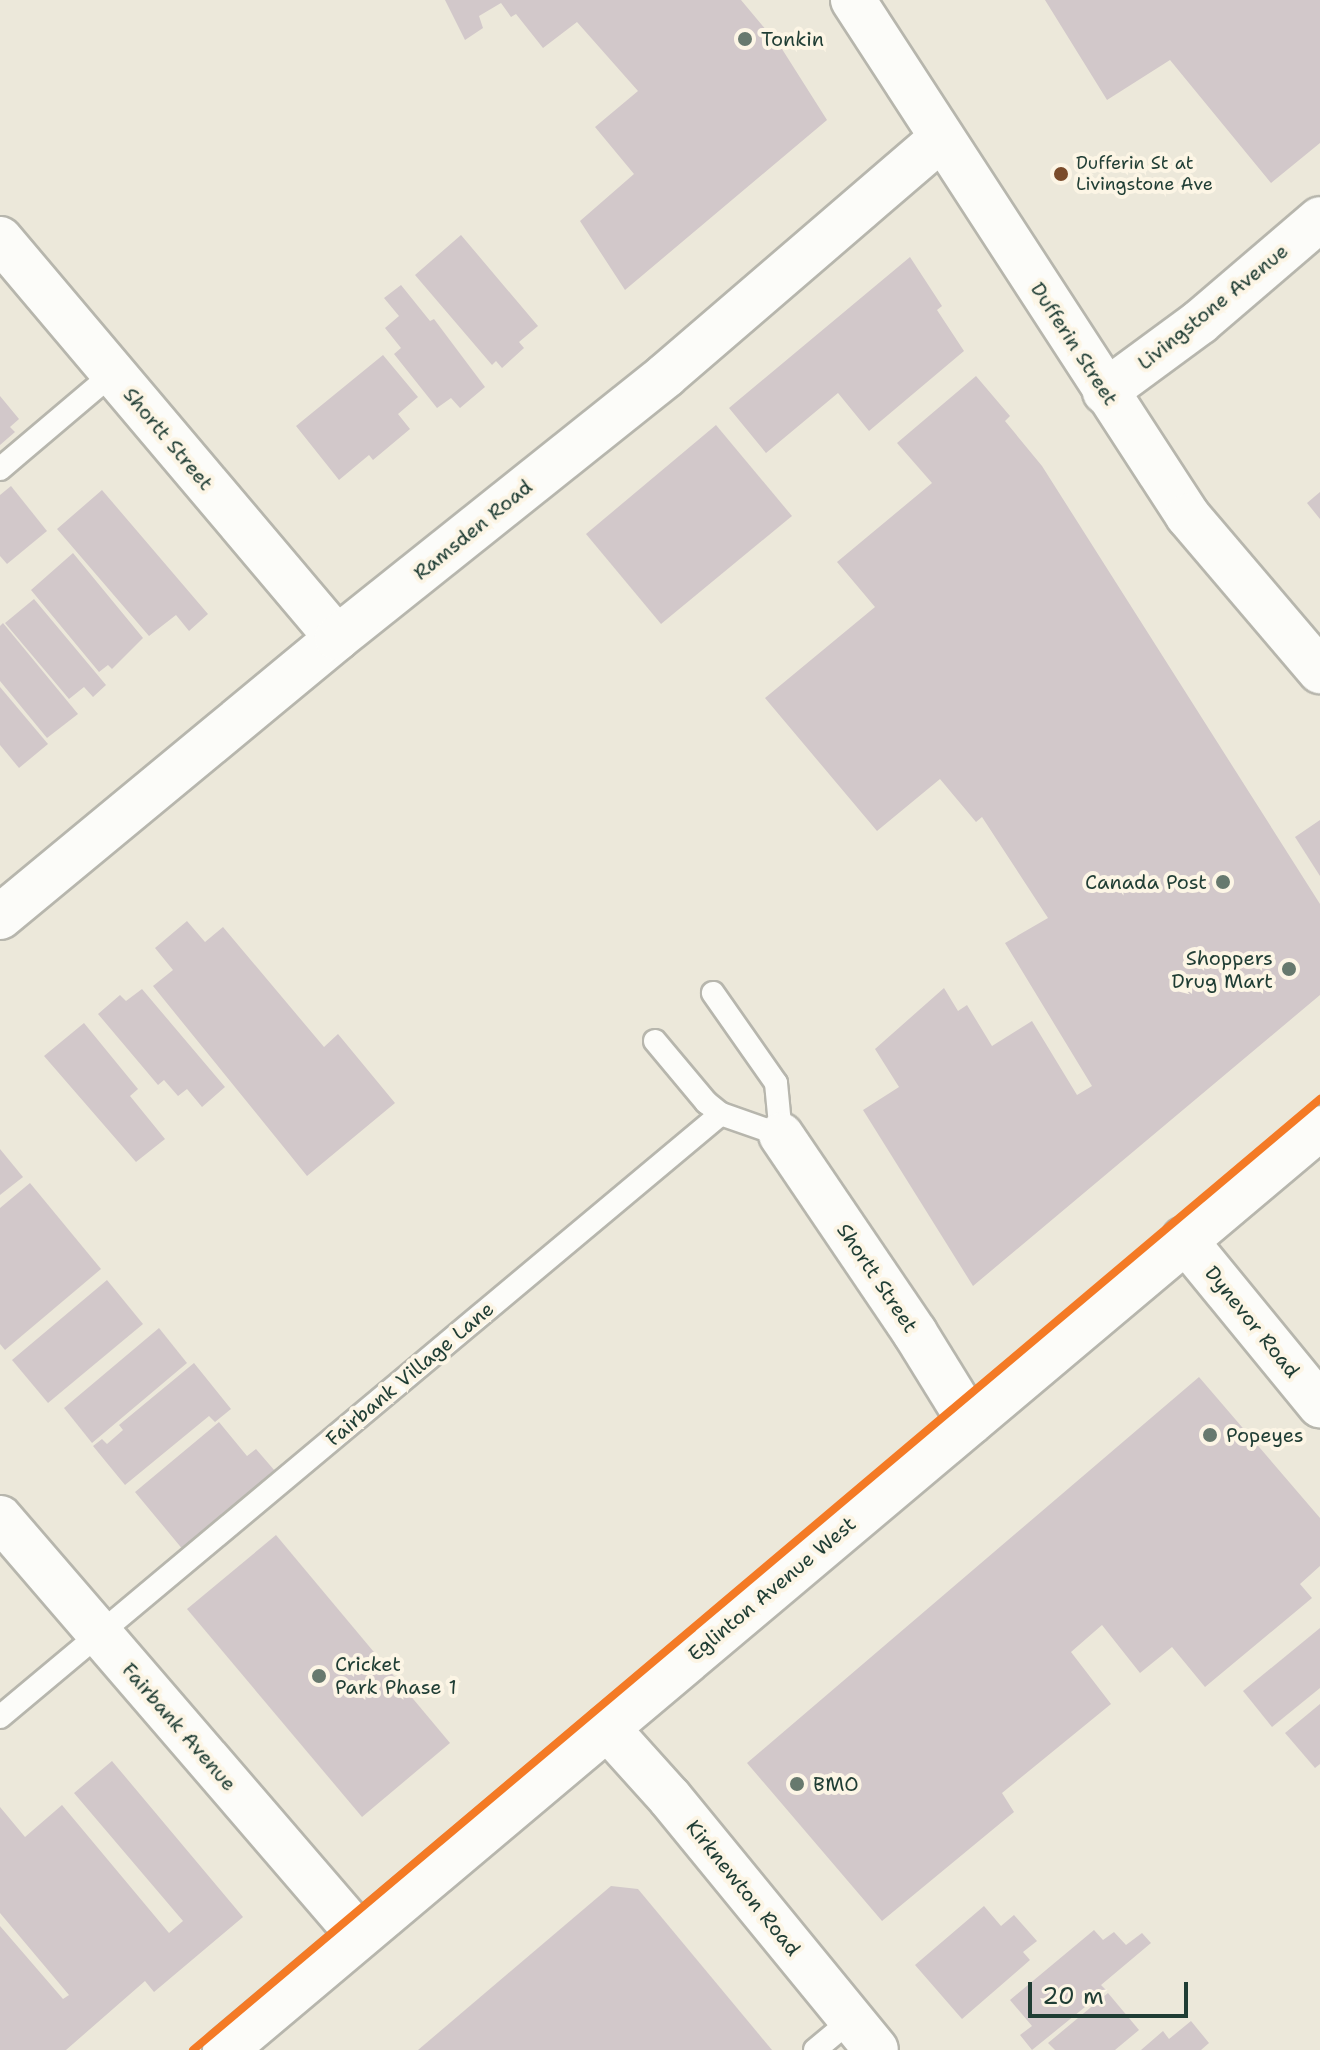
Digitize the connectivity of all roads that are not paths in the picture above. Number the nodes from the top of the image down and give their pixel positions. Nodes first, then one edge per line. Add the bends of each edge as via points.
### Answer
1 (853, 0) edge
2 (942, 138) junction
3 (1320, 219) edge
4 (0, 239) edge
5 (113, 373) junction
6 (1105, 392) junction
7 (0, 469) edge
8 (337, 638) junction
9 (1320, 671) edge
10 (0, 917) edge
11 (713, 993) dead end
12 (655, 1041) dead end
13 (721, 1114) junction
14 (1320, 1128) edge
15 (781, 1135) junction
16 (1184, 1239) junction
17 (1320, 1405) edge
18 (970, 1422) junction
19 (0, 1518) edge
20 (99, 1634) junction
21 (0, 1717) edge
22 (607, 1728) junction
23 (359, 1935) junction
24 (864, 2035) edge
25 (225, 2050) edge
26 (815, 2050) edge

1 - 2 street, Dufferin Street
2 - 6 street, Dufferin Street
2 - 8 street, Ramsden Road via 665,376
3 - 6 street, Livingstone Avenue via 1200,322
4 - 5 street, Shortt Street
5 - 7 lane
5 - 8 street, Shortt Street
6 - 9 street, Dufferin Street via 1188,516
8 - 10 street, Ramsden Road
11 - 15 lane via 776,1083
12 - 13 lane
13 - 15 lane
13 - 20 lane, Fairbank Village Lane
14 - 16 street, Eglinton Avenue West
15 - 18 street, Shortt Street
16 - 17 street, Dynevor Road
16 - 18 street, Eglinton Avenue West
18 - 22 street, Eglinton Avenue West
19 - 20 street, Fairbank Avenue
20 - 21 lane, Fairbank Village Lane
20 - 23 street, Fairbank Avenue
22 - 23 street, Eglinton Avenue West
22 - 24 street, Kirknewton Road
23 - 25 street, Eglinton Avenue West
24 - 26 lane

